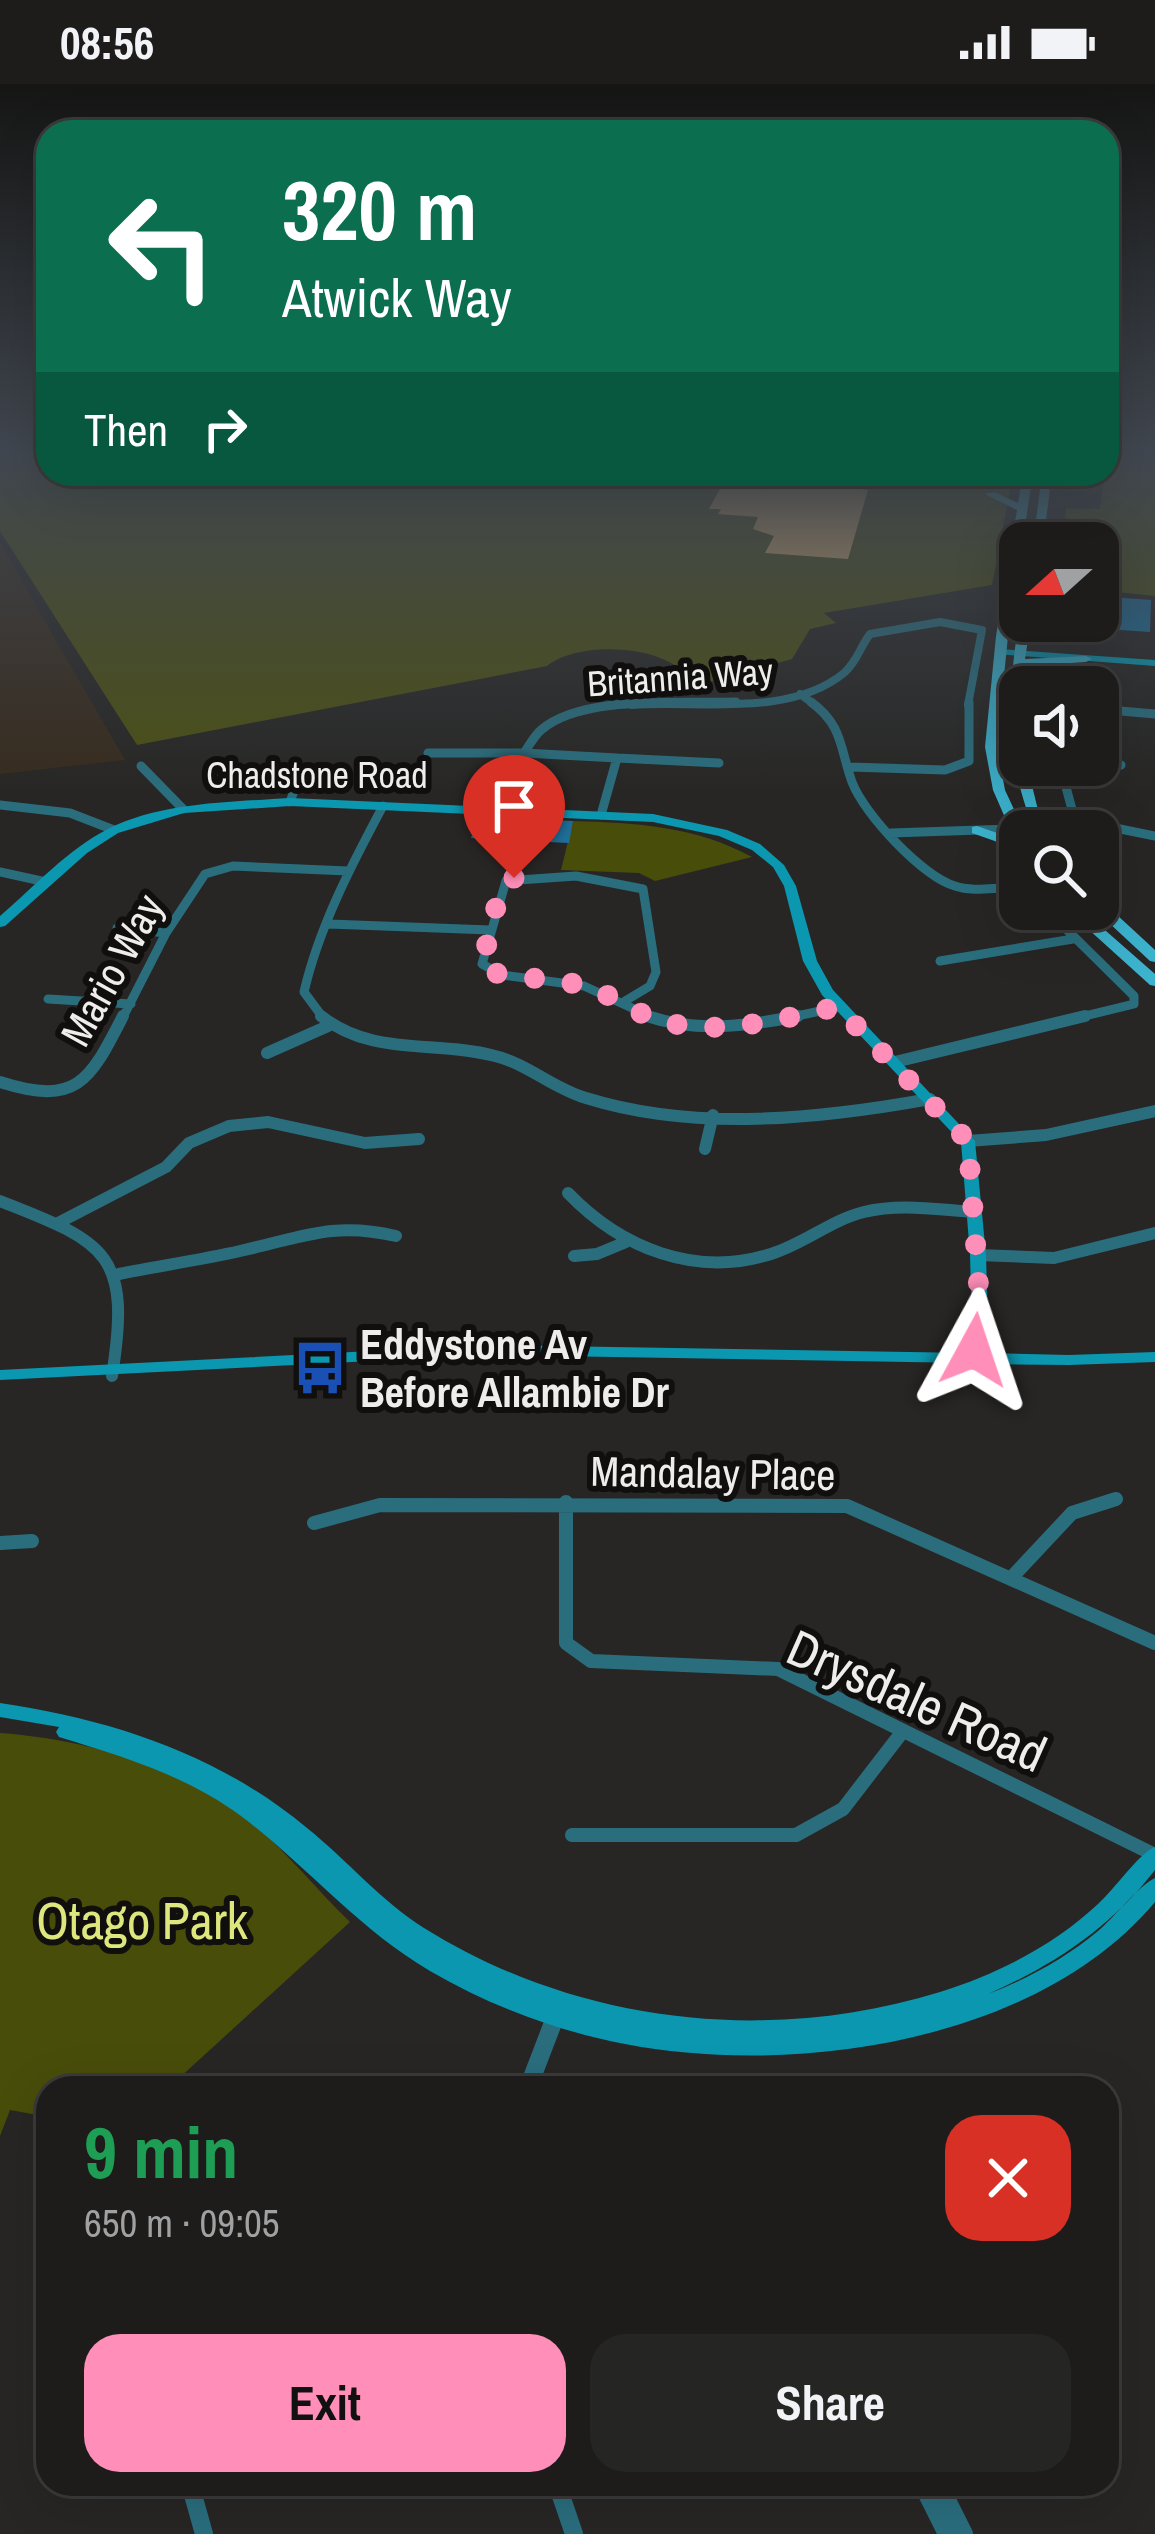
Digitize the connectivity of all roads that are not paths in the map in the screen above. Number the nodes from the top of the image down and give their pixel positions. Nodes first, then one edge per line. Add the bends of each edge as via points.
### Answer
1 (1013, 568) edge
2 (1022, 642) edge
3 (1037, 642) edge
4 (1000, 650) junction
5 (1060, 652) junction
6 (1020, 655) junction
7 (1086, 658) joint
8 (1155, 662) edge
9 (615, 677) dead end
10 (800, 694) junction
11 (611, 705) junction
12 (1119, 711) edge
13 (1155, 714) edge
14 (428, 753) dead end
15 (524, 753) junction
16 (617, 758) junction
17 (719, 763) dead end
18 (141, 766) dead end
19 (850, 767) junction
20 (289, 768) dead end
21 (1066, 786) edge
22 (290, 802) junction
23 (0, 805) edge
24 (382, 806) junction
25 (183, 809) junction
26 (1008, 810) edge
27 (1032, 810) edge
28 (601, 815) junction
29 (114, 830) junction
30 (977, 830) junction
31 (999, 831) edge
32 (891, 833) junction
33 (1155, 836) edge
34 (999, 838) edge
35 (348, 871) junction
36 (0, 872) edge
37 (46, 882) junction
38 (999, 887) edge
39 (0, 923) edge
40 (329, 924) junction
41 (1119, 925) edge
42 (117, 928) dead end
43 (490, 930) junction
44 (1065, 930) edge
45 (1097, 930) edge
46 (166, 933) junction
47 (1073, 939) junction
48 (1155, 958) edge
49 (940, 961) dead end
50 (1155, 982) edge
51 (48, 999) dead end
52 (625, 1001) junction
53 (131, 1004) junction
54 (838, 1007) junction
55 (328, 1026) junction
56 (267, 1053) dead end
57 (895, 1062) junction
58 (0, 1082) edge
59 (930, 1099) junction
60 (1155, 1111) edge
61 (713, 1115) junction
62 (419, 1139) dead end
63 (968, 1141) junction
64 (705, 1148) dead end
65 (568, 1193) dead end
66 (0, 1201) edge
67 (976, 1212) junction
68 (58, 1223) junction
69 (1155, 1233) edge
70 (396, 1237) dead end
71 (626, 1242) junction
72 (978, 1255) junction
73 (574, 1256) dead end
74 (118, 1274) junction
75 (1155, 1357) edge
76 (983, 1363) junction
77 (1155, 1366) edge
78 (113, 1372) junction
79 (0, 1378) edge
80 (1116, 1499) dead end
81 (566, 1502) junction
82 (314, 1523) dead end
83 (32, 1541) dead end
84 (0, 1543) edge
85 (1013, 1576) junction
86 (1155, 1643) edge
87 (0, 1710) edge
88 (0, 1722) edge
89 (903, 1731) junction
90 (572, 1834) dead end
91 (1155, 1855) edge
92 (1155, 1887) edge
93 (558, 2011) junction
94 (533, 2076) edge
95 (193, 2496) edge
96 (561, 2496) edge
97 (928, 2496) edge
98 (945, 2496) edge
99 (204, 2534) edge
100 (574, 2534) edge
101 (947, 2534) edge
102 (964, 2534) edge

1 - 4 main road
2 - 6 main road
3 - 5 main road
4 - 6 street
4 - 26 main road via 991,748
5 - 6 street
5 - 8 street
6 - 7 main road
6 - 27 main road via 1016,751
7 - 8 street
9 - 11 street
10 - 11 street, Britannia Way via 719,706
10 - 19 street via 840,726
10 - 19 street, Britannia Way via 842,674 870,634 928,623 982,630 968,705 969,761 945,770
11 - 15 street, Britannia Way via 551,720 530,736
12 - 13 street
14 - 15 street
15 - 16 street, Britannia Way
16 - 17 street
16 - 28 street, Britannia Way
18 - 25 street
19 - 32 street via 864,806
20 - 22 street via 299,777
21 - 33 street via 1073,813 1086,822
22 - 24 street, Chadstone Road
22 - 25 street, Chadstone Road
23 - 29 street via 70,813
24 - 28 street, Chadstone Road
24 - 35 street
25 - 29 street, Chadstone Road
28 - 54 street, Chadstone Road via 706,827 768,856 786,875 810,961
29 - 37 street, Chadstone Road
30 - 31 street
30 - 32 street
30 - 34 main road
32 - 38 street via 950,885
35 - 40 street
35 - 46 street, Mario Way via 212,870
36 - 37 street
37 - 39 street, Chadstone Road
40 - 43 street
40 - 55 street via 304,992
41 - 48 main road
42 - 46 street
43 - 52 street via 482,964 491,972
43 - 52 street via 501,887 514,878 637,884 656,972 650,986
44 - 47 street
45 - 50 main road
46 - 53 street, Mario Way
47 - 49 street
47 - 57 street via 1134,1004
51 - 53 street
52 - 54 street via 665,1022 729,1027
53 - 58 street, Mario Way via 105,1059 82,1085 40,1095
54 - 57 street, Chadstone Road
55 - 56 street
55 - 61 street via 388,1046 515,1061 582,1098
57 - 59 street, Chadstone Road
59 - 61 street via 852,1114
59 - 63 street, Chadstone Road
60 - 63 street via 1046,1135
61 - 64 street
62 - 68 street via 364,1143 286,1124 229,1126
63 - 67 street
65 - 71 street
66 - 68 street
67 - 71 street via 877,1209 744,1260 693,1261
67 - 72 street
68 - 74 street via 106,1255
69 - 72 street via 1054,1258
70 - 74 street via 321,1226
71 - 73 street
72 - 76 street
74 - 78 street
75 - 76 street
76 - 77 street
76 - 78 street via 489,1358
78 - 79 street
80 - 85 street via 1072,1513
81 - 82 street, Mandalay Place via 380,1505
81 - 85 street, Mandalay Place via 847,1506
81 - 89 street, Drysdale Road via 566,1643 591,1661 778,1669
83 - 84 street
85 - 86 street, Mandalay Place
87 - 93 street via 103,1728 208,1770 280,1817 412,1932
88 - 93 street via 112,1744 210,1786 410,1948 451,1973
89 - 90 street via 843,1809 796,1835
89 - 91 street, Drysdale Road
91 - 93 street via 1129,1892 1066,1946 990,1985 901,2013 733,2032
92 - 93 street via 1109,1933 1048,1975 916,2026 785,2048 711,2047
93 - 94 street
95 - 99 street
96 - 100 street
97 - 101 street
98 - 102 street

